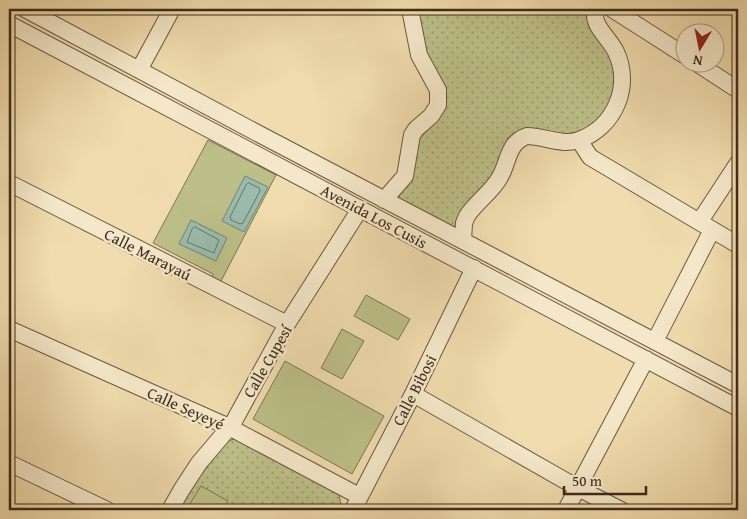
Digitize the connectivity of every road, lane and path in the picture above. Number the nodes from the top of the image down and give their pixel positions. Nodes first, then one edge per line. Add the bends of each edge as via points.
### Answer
1 (172, 9) edge
2 (410, 9) edge
3 (595, 9) edge
4 (612, 9) edge
5 (28, 11) edge
6 (54, 25) junction
7 (15, 28) edge
8 (44, 42) junction
9 (674, 49) edge
10 (139, 70) junction
11 (710, 72) edge
12 (738, 90) edge
13 (261, 135) junction
14 (579, 140) junction
15 (252, 152) junction
16 (738, 163) edge
17 (9, 183) edge
18 (384, 200) junction
19 (360, 209) junction
20 (706, 226) junction
21 (463, 241) junction
22 (738, 244) edge
23 (474, 268) junction
24 (619, 323) junction
25 (287, 324) junction
26 (9, 329) edge
27 (610, 340) junction
28 (655, 341) junction
29 (646, 359) junction
30 (738, 385) edge
31 (412, 394) junction
32 (738, 408) edge
33 (229, 428) junction
34 (9, 463) edge
35 (578, 488) junction
36 (356, 503) edge
37 (107, 510) edge
38 (170, 510) edge
39 (566, 510) edge
40 (621, 510) edge

1 - 10 street
2 - 18 street via 419,55 438,90 438,105 412,135 404,176
3 - 14 street via 597,24 620,61 622,93 604,124
4 - 9 street
5 - 6 street, Avenida Los Cusis
5 - 7 street via 37,21 36,26 30,31
6 - 8 street via 44,26 41,31
6 - 10 street, Avenida Los Cusis
7 - 8 street, Avenida Los Cusis
8 - 15 street, Avenida Los Cusis
10 - 13 street, Avenida Los Cusis
11 - 12 street
13 - 15 street
13 - 18 street, Avenida Los Cusis
14 - 20 street via 590,157
14 - 21 street via 561,142 526,136 517,142 508,154 499,178 467,216
15 - 19 street, Avenida Los Cusis
16 - 20 street
17 - 25 street, Calle Marayaú
18 - 21 street, Avenida Los Cusis
19 - 23 street, Avenida Los Cusis
19 - 25 street, Calle Cupesí
20 - 22 street
20 - 28 street
21 - 24 street, Avenida Los Cusis
23 - 27 street, Avenida Los Cusis
23 - 31 street, Calle Bibosi
24 - 27 street
24 - 28 street, Avenida Los Cusis
25 - 33 street, Calle Cupesí
26 - 33 street, Calle Seyeyé
27 - 29 street, Avenida Los Cusis
28 - 30 street, Avenida Los Cusis
29 - 32 street, Avenida Los Cusis
29 - 35 street
31 - 35 street
31 - 36 street, Calle Bibosi
33 - 36 street, Calle Seyeyé
33 - 38 street, Calle Cupesí via 200,463
34 - 37 street
35 - 39 street
35 - 40 street

